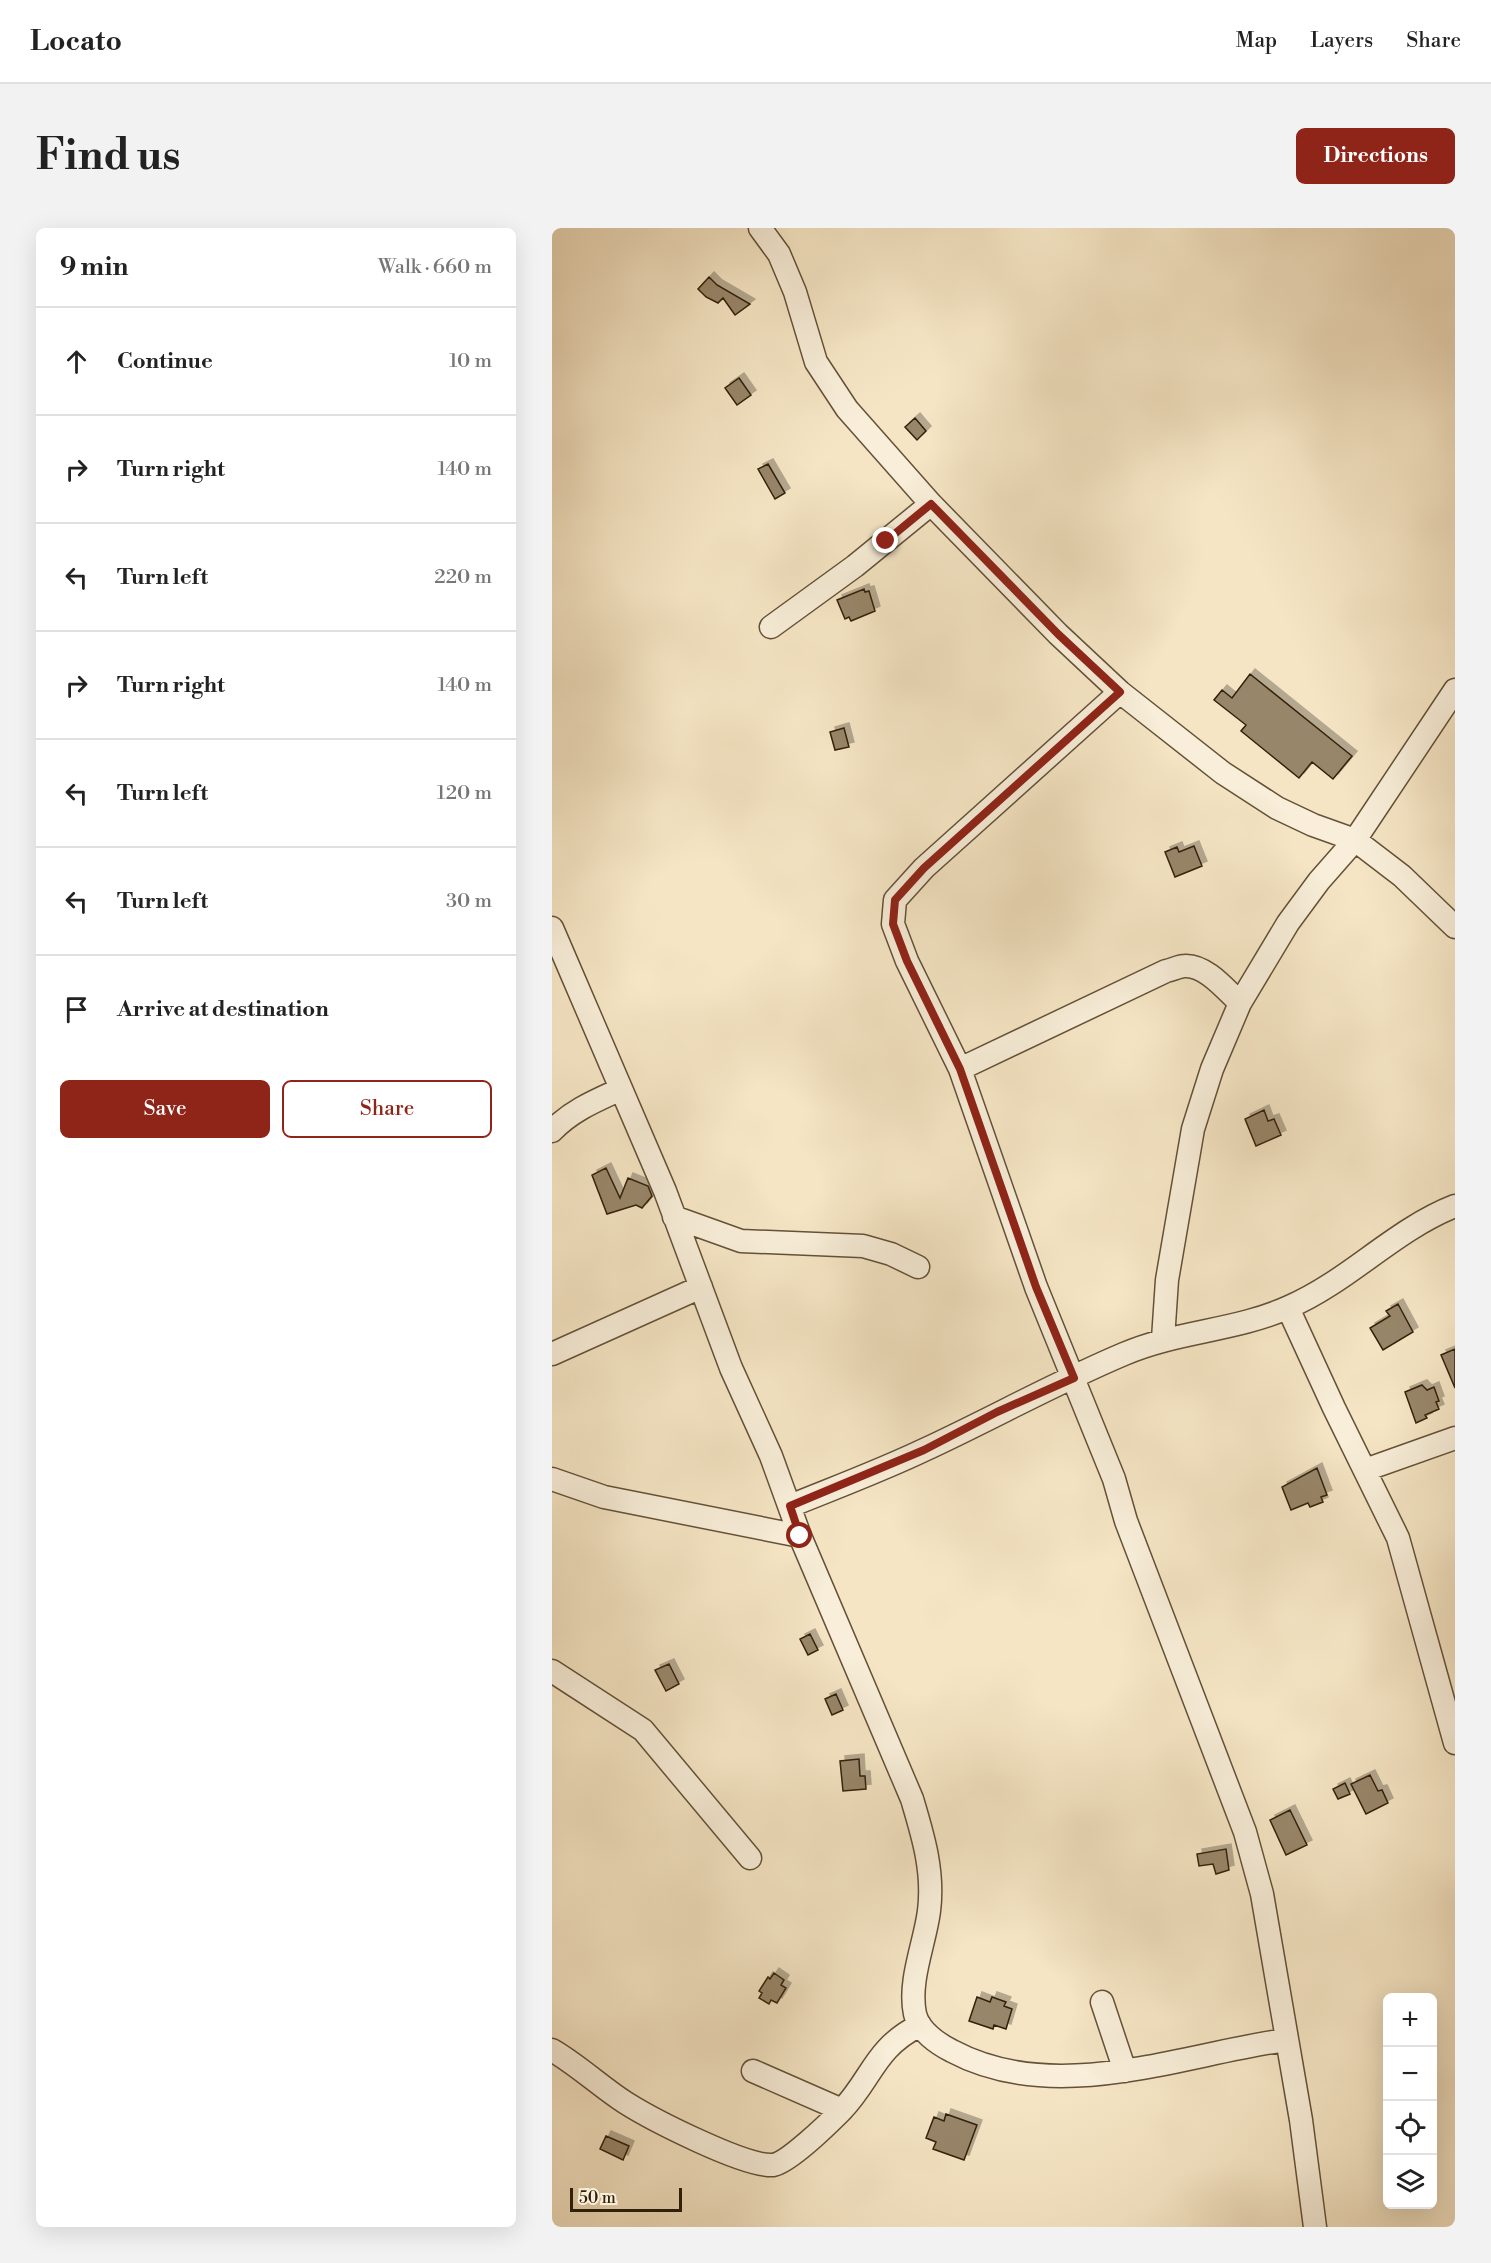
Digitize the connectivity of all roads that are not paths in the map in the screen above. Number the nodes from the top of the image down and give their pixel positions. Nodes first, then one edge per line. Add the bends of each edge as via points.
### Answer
1 (760, 228) edge
2 (931, 504) junction
3 (771, 627) dead end
4 (1455, 690) edge
5 (1120, 692) junction
6 (1355, 840) junction
7 (1455, 927) edge
8 (552, 928) edge
9 (1240, 1003) junction
10 (960, 1069) junction
11 (619, 1090) junction
12 (552, 1131) edge
13 (1455, 1206) edge
14 (674, 1217) junction
15 (918, 1267) dead end
16 (701, 1287) junction
17 (1288, 1308) junction
18 (1163, 1340) junction
19 (552, 1354) edge
20 (1074, 1378) junction
21 (1455, 1438) edge
22 (1365, 1470) junction
23 (552, 1479) edge
24 (790, 1506) junction
25 (800, 1536) junction
26 (552, 1671) edge
27 (1455, 1743) edge
28 (750, 1858) dead end
29 (1102, 2002) dead end
30 (920, 2025) junction
31 (1286, 2040) junction
32 (552, 2050) edge
33 (753, 2071) dead end
34 (1125, 2071) junction
35 (842, 2110) junction
36 (1316, 2227) edge

1 - 2 street via 779,254 795,292 816,362 847,409
2 - 3 street
2 - 5 street
4 - 6 street
5 - 6 street via 1222,773 1268,802 1313,825
5 - 10 street via 924,868 895,900 893,924 903,952
6 - 7 street via 1402,876
6 - 9 street via 1288,923
8 - 11 street
9 - 10 street via 1216,980 1185,966 1166,971
9 - 18 street via 1212,1069 1193,1130 1167,1280
10 - 20 street via 1036,1287
11 - 12 street via 583,1107
11 - 14 street
13 - 17 street via 1418,1223 1342,1277
14 - 15 street via 741,1241 863,1246
14 - 16 street
16 - 19 street
16 - 24 street
17 - 18 street via 1219,1329
17 - 22 street
18 - 20 street
20 - 24 street via 924,1450
20 - 31 street via 1245,1832 1262,1894
21 - 22 street
22 - 27 street via 1406,1559
23 - 25 street via 604,1497
24 - 25 street
25 - 30 street via 912,1799 926,1844 932,1881 915,1995 915,2014
26 - 28 street via 643,1730
29 - 34 street
30 - 34 street via 947,2049 1003,2070 1058,2077
30 - 35 street via 898,2036
31 - 34 street
31 - 36 street
32 - 35 street via 626,2103 705,2143 757,2163 776,2165
33 - 35 street

